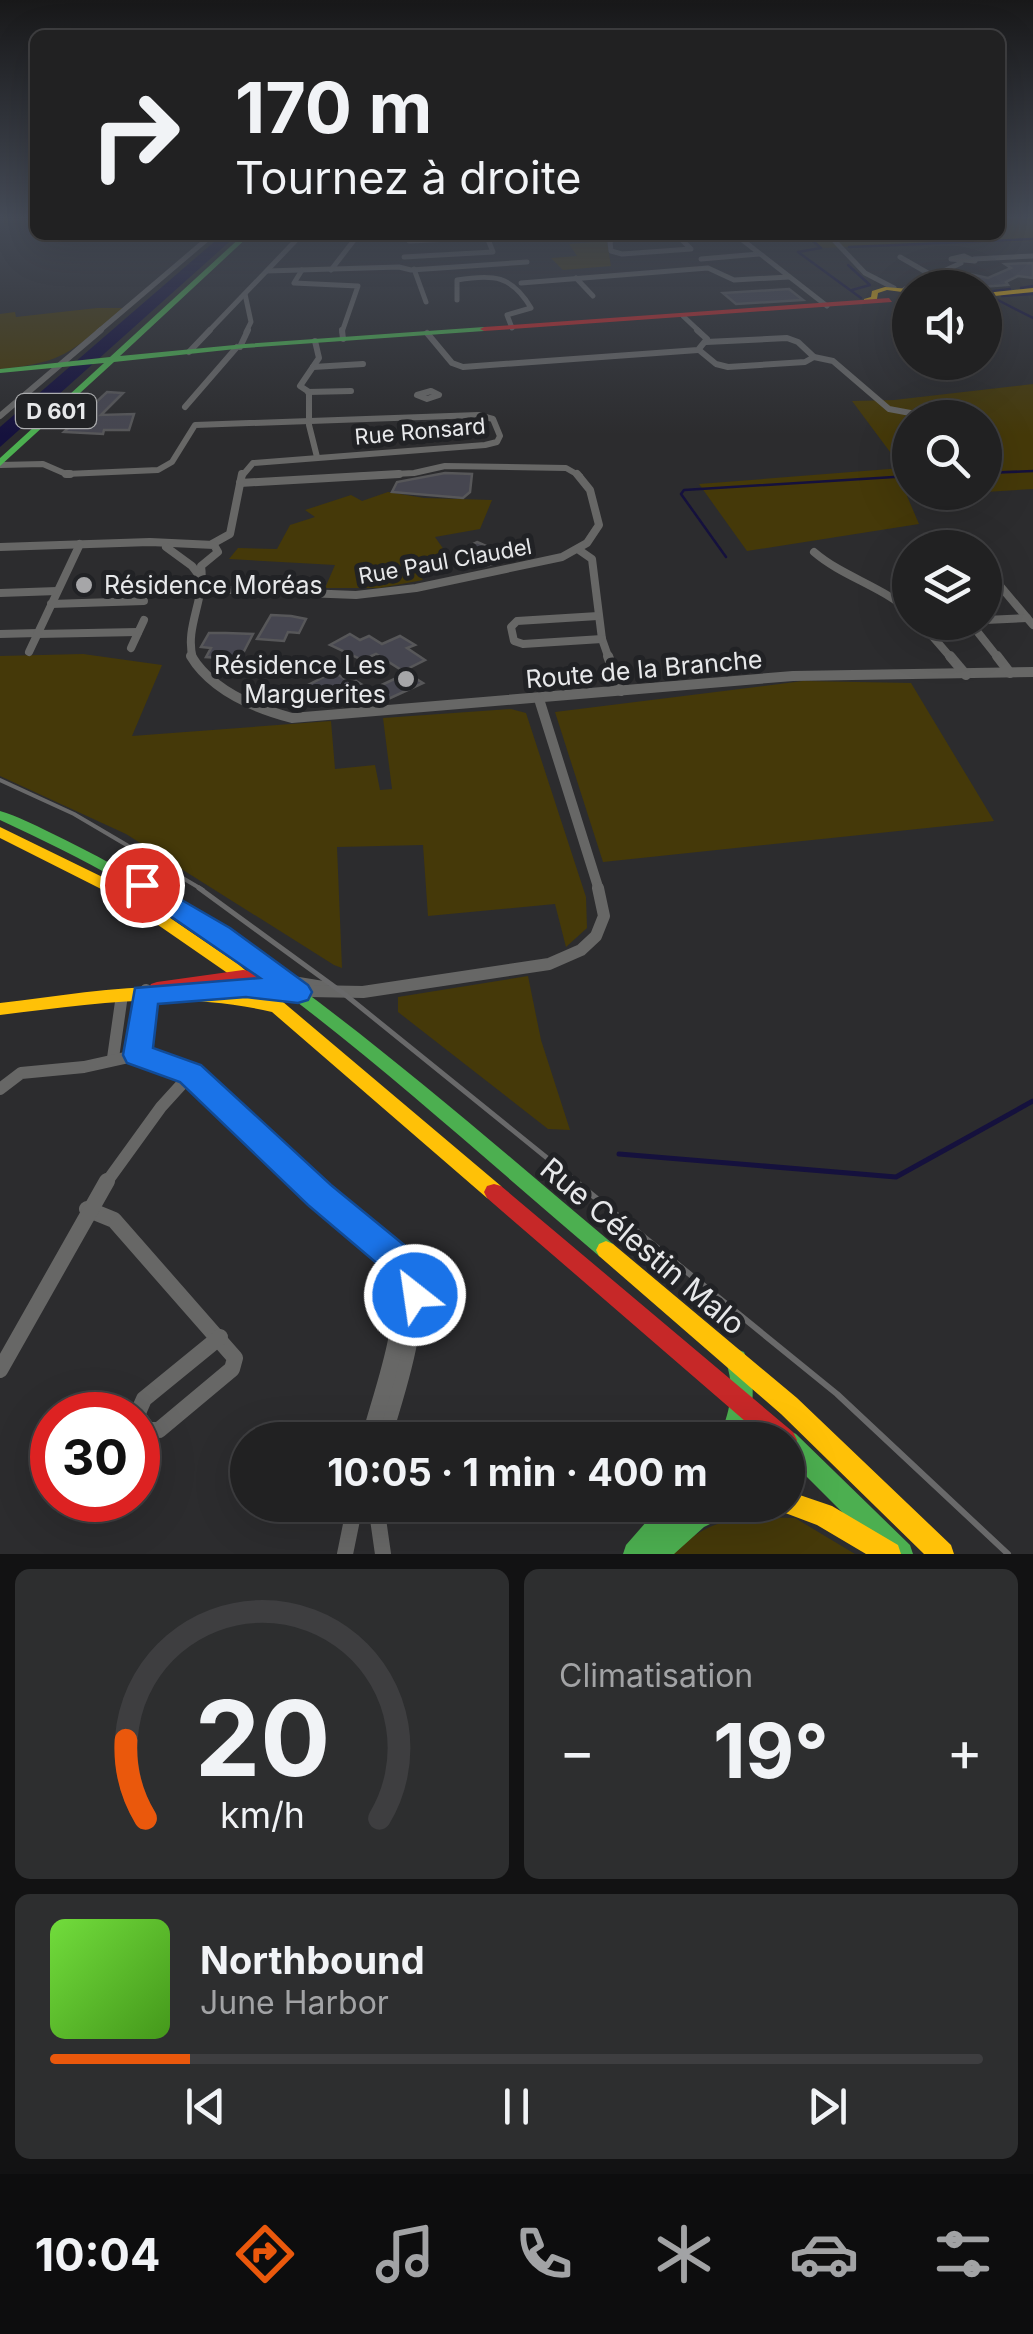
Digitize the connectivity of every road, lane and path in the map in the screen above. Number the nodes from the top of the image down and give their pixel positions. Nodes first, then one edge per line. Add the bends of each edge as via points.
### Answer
1 (160, 291) edge
2 (186, 291) edge
3 (248, 291) edge
4 (356, 291) edge
5 (422, 291) edge
6 (457, 291) edge
7 (524, 291) edge
8 (588, 291) edge
9 (807, 291) edge
10 (892, 292) edge
11 (245, 294) junction
12 (593, 296) dead end
13 (457, 300) dead end
14 (236, 302) junction
15 (247, 302) junction
16 (426, 302) dead end
17 (827, 306) junction
18 (684, 316) junction
19 (512, 328) junction
20 (428, 333) junction
21 (804, 334) dead end
22 (787, 338) junction
23 (342, 339) junction
24 (315, 341) junction
25 (706, 342) junction
26 (234, 349) junction
27 (699, 350) junction
28 (190, 352) junction
29 (814, 357) junction
30 (93, 362) junction
31 (364, 364) dead end
32 (313, 367) junction
33 (0, 371) edge
34 (351, 390) dead end
35 (308, 392) junction
36 (424, 398) dead end
37 (185, 407) dead end
38 (892, 411) edge
39 (0, 416) edge
40 (420, 417) junction
41 (311, 420) junction
42 (312, 443) junction
43 (317, 457) junction
44 (305, 458) junction
45 (0, 461) edge
46 (240, 484) junction
47 (141, 542) junction
48 (192, 543) junction
49 (80, 544) junction
50 (212, 544) junction
51 (0, 548) edge
52 (578, 550) junction
53 (814, 552) dead end
54 (180, 557) junction
55 (209, 558) junction
56 (204, 586) junction
57 (1002, 588) edge
58 (58, 592) junction
59 (0, 593) edge
60 (892, 595) edge
61 (144, 601) dead end
62 (51, 604) junction
63 (598, 616) junction
64 (144, 620) dead end
65 (1002, 621) edge
66 (1030, 622) edge
67 (138, 632) junction
68 (0, 634) edge
69 (38, 634) junction
70 (602, 639) junction
71 (936, 640) edge
72 (984, 640) edge
73 (131, 648) dead end
74 (29, 652) dead end
75 (1033, 672) edge
76 (1010, 673) junction
77 (966, 674) junction
78 (621, 692) junction
79 (539, 699) junction
80 (0, 815) edge
81 (0, 832) edge
82 (243, 976) junction
83 (282, 980) junction
84 (404, 986) junction
85 (256, 987) junction
86 (298, 992) junction
87 (146, 993) junction
88 (164, 994) junction
89 (122, 996) junction
90 (0, 1009) edge
91 (283, 1010) junction
92 (138, 1055) junction
93 (113, 1058) junction
94 (191, 1074) junction
95 (0, 1089) edge
96 (320, 1195) junction
97 (87, 1209) junction
98 (220, 1337) junction
99 (736, 1359) junction
100 (0, 1370) edge
101 (153, 1392) edge
102 (744, 1403) junction
103 (373, 1422) edge
104 (388, 1422) edge
105 (737, 1422) edge
106 (765, 1422) edge
107 (160, 1430) edge
108 (805, 1460) edge
109 (805, 1508) edge
110 (352, 1522) edge
111 (378, 1522) edge
112 (663, 1522) edge
113 (690, 1522) edge
114 (345, 1554) edge
115 (383, 1554) edge
116 (635, 1554) edge
117 (656, 1554) edge
118 (889, 1554) edge
119 (901, 1554) edge
120 (942, 1554) edge

1 - 30 street
2 - 30 main road, D 601
3 - 11 street
4 - 23 street
5 - 16 street
6 - 13 street
7 - 19 street via 531,308 507,315
8 - 12 street
9 - 17 street
10 - 17 main road
11 - 14 street
11 - 15 street
14 - 15 street
14 - 28 street
15 - 26 street via 252,322
17 - 18 main road
18 - 19 main road
18 - 25 street
19 - 20 main road
20 - 23 main road
20 - 27 street via 452,363 466,368
21 - 22 street
22 - 25 street
22 - 29 street
23 - 24 main road
24 - 26 main road
24 - 32 street via 319,358
25 - 27 street
26 - 28 main road
26 - 37 street
27 - 29 street via 731,367
28 - 30 main road
29 - 38 street via 834,361
30 - 33 main road
30 - 39 street
30 - 45 main road, D 601
31 - 32 street
32 - 35 street via 300,386
34 - 35 street
35 - 41 street
36 - 40 street
40 - 41 street, Rue Ronsard
40 - 43 street, Rue Ronsard via 486,416 500,439
41 - 42 street
41 - 45 street, Rue Ronsard via 195,425 171,464 151,471 66,474
42 - 43 street
42 - 44 street
43 - 44 street
44 - 46 street via 251,464
46 - 50 street via 230,534
46 - 52 street via 442,466 559,467 578,472 599,517 596,532
47 - 48 street
47 - 49 street
47 - 54 street
48 - 50 street
48 - 54 street via 181,547
49 - 51 street
49 - 58 street
50 - 55 street via 218,552
52 - 56 street, Rue Paul Claudel via 375,594
52 - 63 street via 592,560
53 - 60 street
54 - 55 street
54 - 56 street
55 - 56 street via 201,566
56 - 79 street, Route de la Branche via 189,640 193,662 215,684 260,708 300,718
57 - 66 street
58 - 59 street
58 - 62 street
61 - 62 street
62 - 69 street
63 - 70 street
63 - 70 street via 519,621 511,628 522,644
64 - 67 street
65 - 66 street
67 - 69 street
67 - 73 street
68 - 69 street
69 - 74 street
70 - 78 street
71 - 77 street
72 - 76 street
75 - 76 street, Route de la Branche
76 - 77 street, Route de la Branche
77 - 78 street, Route de la Branche via 793,676
78 - 79 street, Route de la Branche
79 - 84 street, Rue Célestin Malo via 604,909 598,936 567,958
80 - 83 main road via 133,880
81 - 82 main road via 124,894
82 - 83 main road, Rue Célestin Malo
82 - 85 main road, Rue Célestin Malo
82 - 87 main road, Rue Célestin Malo
83 - 84 street, Rue Célestin Malo
83 - 85 street, Rue Célestin Malo
83 - 86 main road, Rue Célestin Malo
84 - 86 street, Rue Célestin Malo
85 - 86 street, Rue Célestin Malo
85 - 88 street, Rue Célestin Malo
85 - 91 main road, Rue Célestin Malo
86 - 99 main road, Rue Célestin Malo
87 - 88 main road, Rue Célestin Malo
87 - 89 main road, Rue Célestin Malo
87 - 92 street
88 - 91 main road, Rue Célestin Malo via 232,996
89 - 90 main road, Rue Célestin Malo
89 - 93 street
91 - 102 main road, Rue Célestin Malo
92 - 93 street
92 - 94 street
93 - 95 street via 21,1074
94 - 96 street
94 - 97 street via 148,1120
96 - 103 street via 402,1294
96 - 104 street via 398,1260 413,1286 414,1313
97 - 98 street via 114,1220
97 - 100 street
98 - 101 street
98 - 107 street via 234,1355 232,1369
99 - 102 main road
99 - 120 main road, Rue Célestin Malo
102 - 105 main road
102 - 106 main road, Rue Célestin Malo
108 - 119 main road, Rue Célestin Malo
109 - 118 main road
110 - 114 street
111 - 115 street
112 - 116 main road
113 - 117 main road

